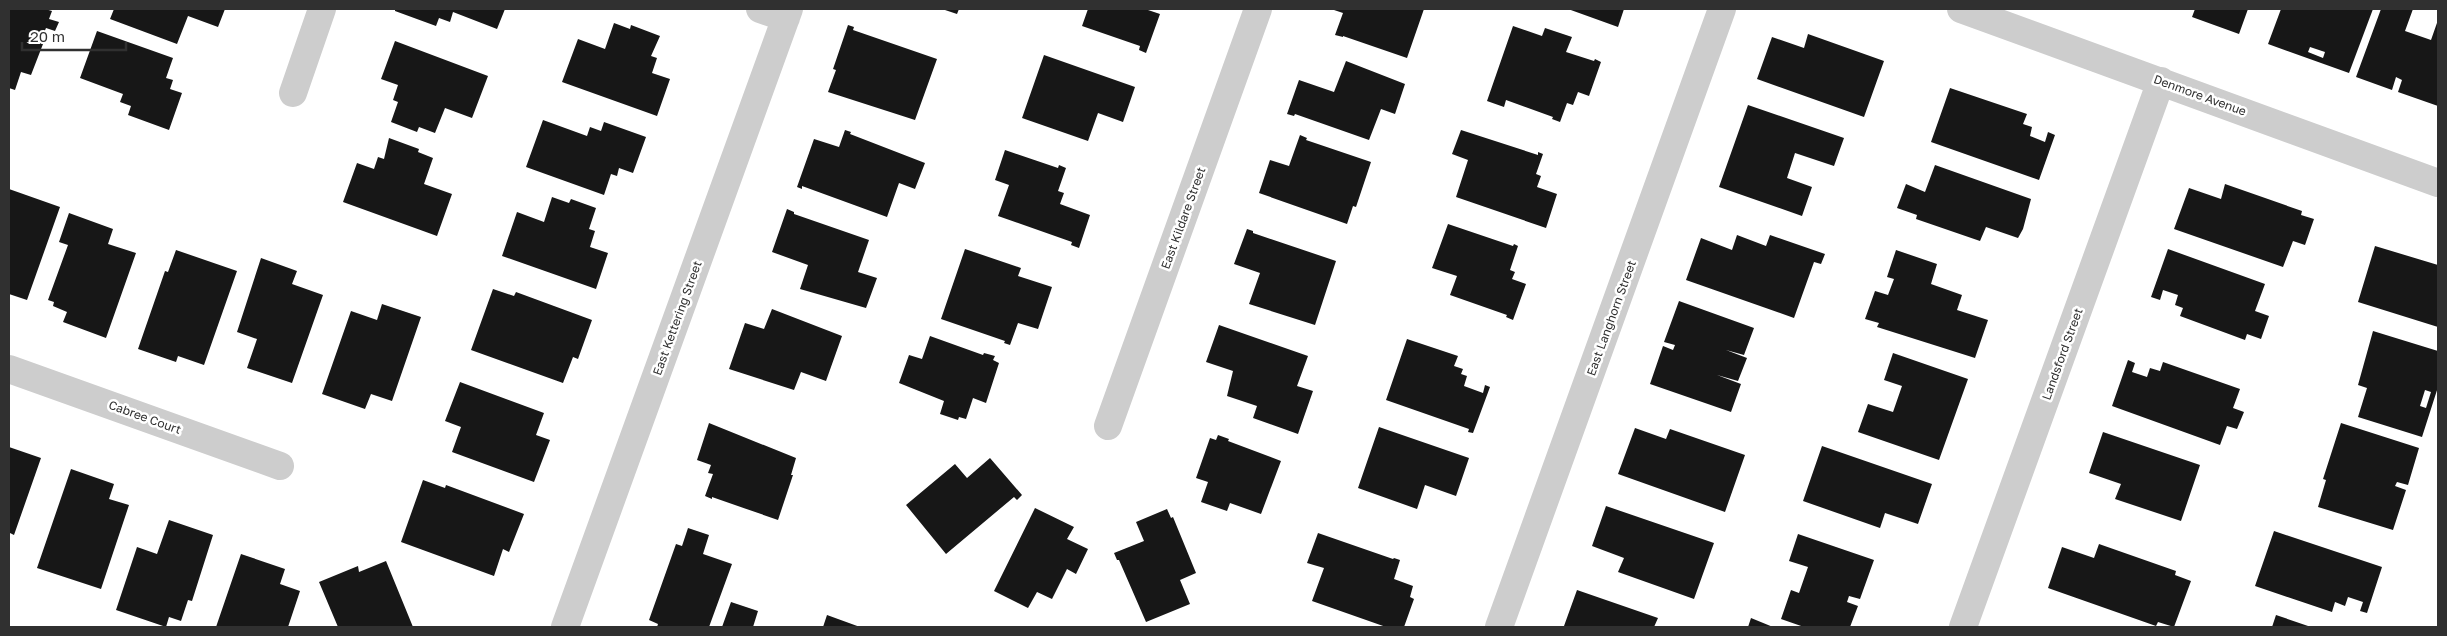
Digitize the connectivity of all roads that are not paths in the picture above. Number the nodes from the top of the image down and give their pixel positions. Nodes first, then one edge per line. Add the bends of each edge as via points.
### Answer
1 (322, 9) edge
2 (760, 9) edge
3 (1258, 9) edge
4 (1722, 9) edge
5 (1961, 9) edge
6 (788, 14) edge
7 (2161, 81) junction
8 (293, 93) dead end
9 (2438, 183) edge
10 (9, 369) edge
11 (1108, 426) dead end
12 (280, 466) dead end
13 (565, 627) edge
14 (1499, 627) edge
15 (1963, 627) edge

1 - 8 street
2 - 6 street
3 - 11 street, East Kildare Street
4 - 14 street, East Langhorn Street
5 - 7 street, Denmore Avenue
6 - 13 street, East Kettering Street
7 - 9 street, Denmore Avenue
7 - 15 street, Landsford Street
10 - 12 street, Cabree Court

